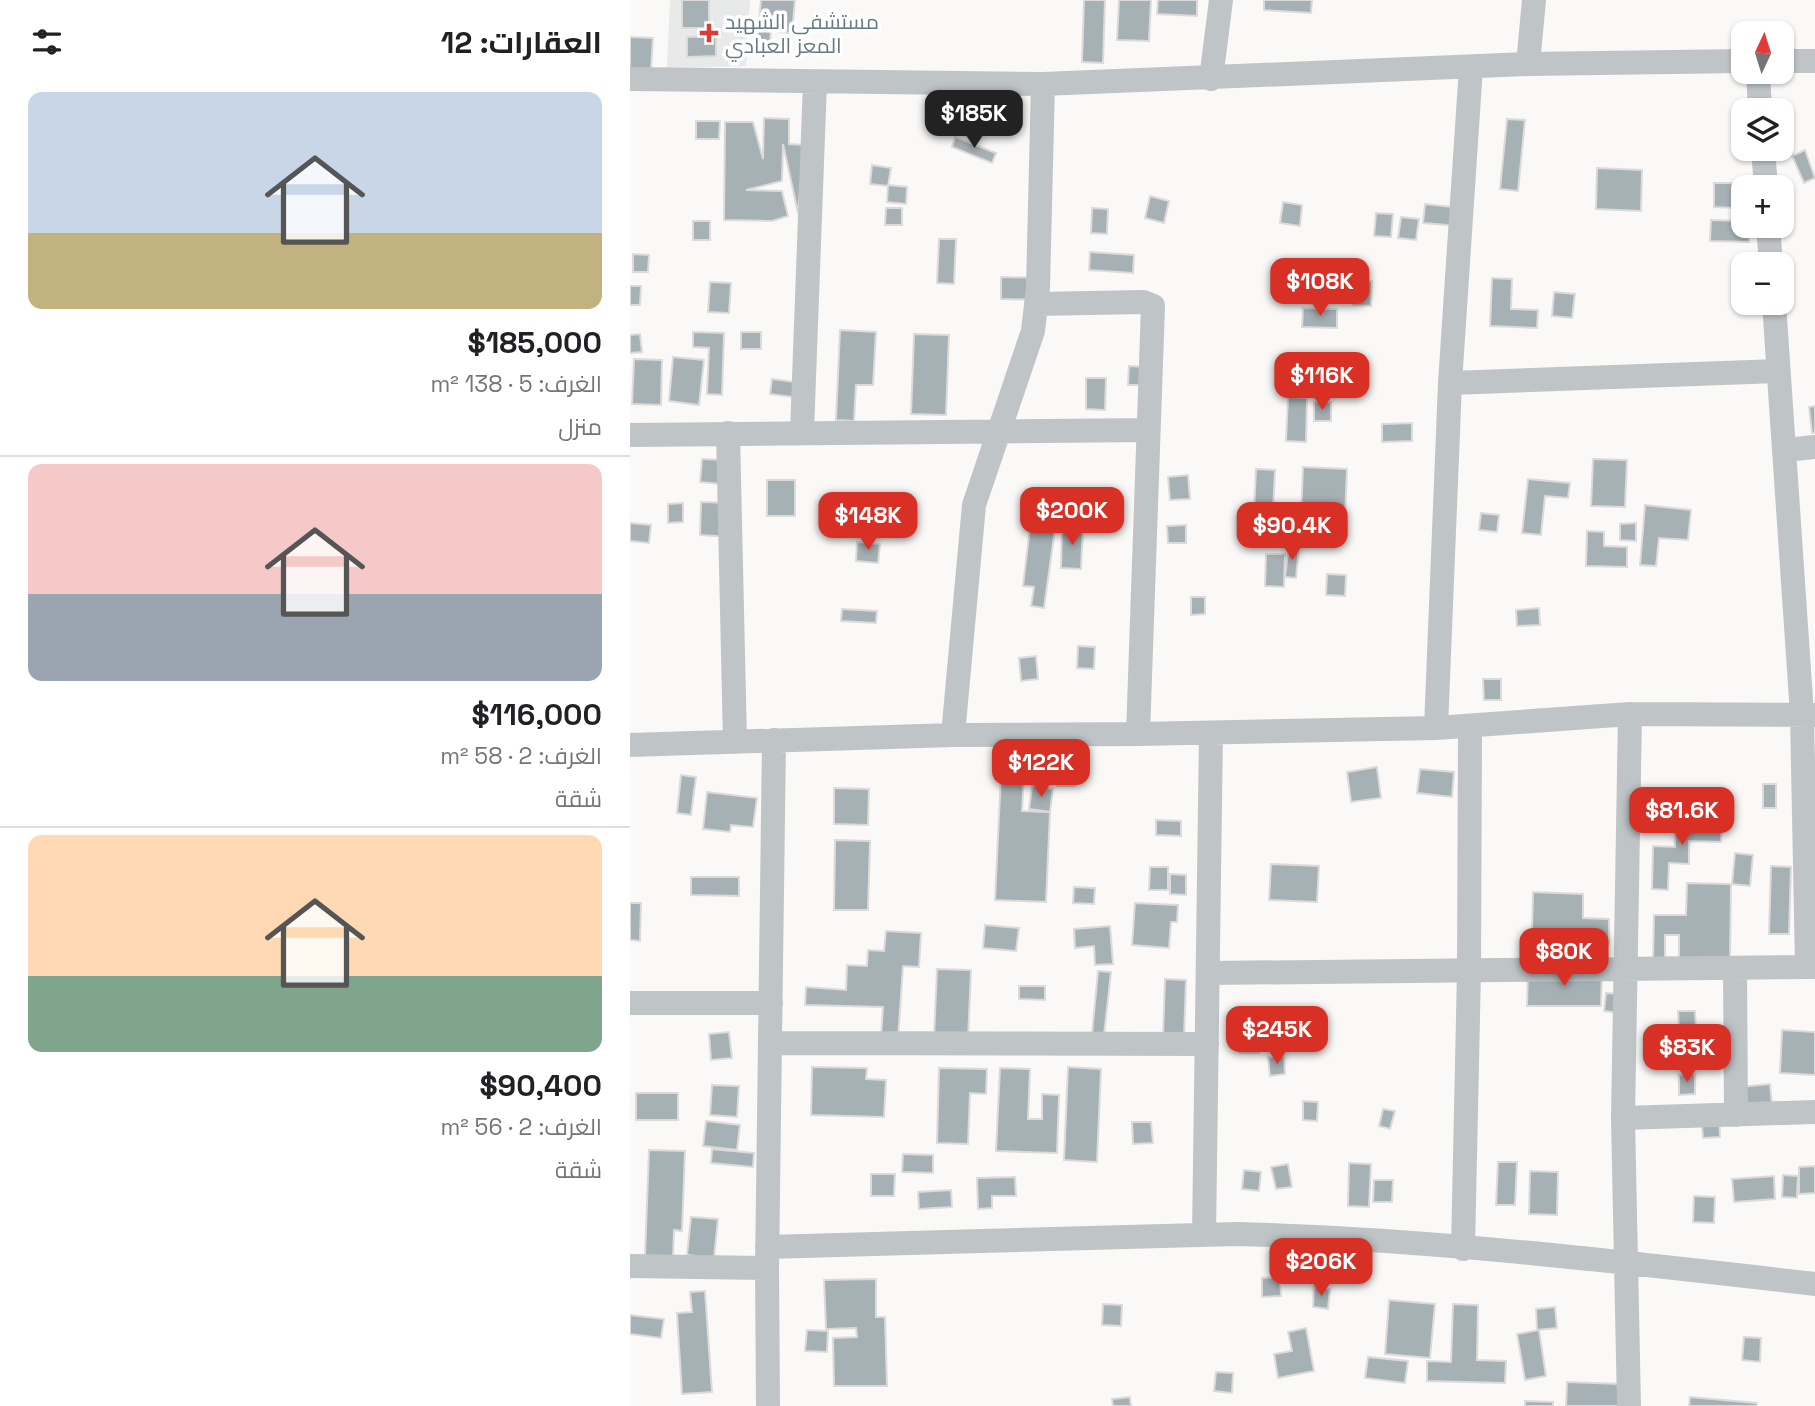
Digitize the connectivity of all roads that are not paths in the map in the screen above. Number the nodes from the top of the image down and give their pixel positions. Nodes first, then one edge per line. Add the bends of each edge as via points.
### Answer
1 (1221, 0) edge
2 (1534, 0) edge
3 (1731, 61) edge
4 (1794, 61) edge
5 (1815, 61) edge
6 (1528, 64) junction
7 (1471, 67) junction
8 (630, 79) edge
9 (1211, 79) junction
10 (815, 82) junction
11 (1043, 84) junction
12 (1037, 304) junction
13 (1775, 315) edge
14 (1778, 371) junction
15 (1450, 383) junction
16 (1149, 430) junction
17 (802, 432) junction
18 (728, 433) junction
19 (999, 433) junction
20 (630, 435) edge
21 (1815, 447) edge
22 (1785, 450) junction
23 (1630, 714) junction
24 (1809, 715) edge
25 (1470, 726) junction
26 (1436, 728) junction
27 (1211, 733) junction
28 (1138, 734) junction
29 (953, 735) junction
30 (774, 740) junction
31 (735, 741) junction
32 (630, 744) edge
33 (1811, 967) edge
34 (1735, 968) junction
35 (1469, 971) junction
36 (1624, 971) junction
37 (1208, 973) junction
38 (630, 1003) edge
39 (771, 1003) junction
40 (771, 1043) junction
41 (1207, 1044) junction
42 (1815, 1112) edge
43 (1736, 1115) junction
44 (1623, 1118) junction
45 (1204, 1235) junction
46 (1463, 1249) junction
47 (767, 1258) junction
48 (1625, 1262) junction
49 (630, 1266) edge
50 (1815, 1284) edge
51 (768, 1406) edge
52 (1629, 1406) edge

1 - 9 street
2 - 6 street
3 - 6 street
4 - 5 street
6 - 7 street
7 - 9 street
7 - 15 street
8 - 10 street
9 - 11 street
10 - 11 street
10 - 17 street
11 - 12 street
12 - 16 street via 1143,302 1153,306
12 - 19 street via 1033,331
13 - 14 street
14 - 15 street
14 - 22 street
15 - 26 street
16 - 19 street
16 - 28 street
17 - 18 street
17 - 19 street
18 - 20 street
18 - 31 street
19 - 29 street via 974,505
21 - 22 street
22 - 24 street
23 - 24 street
23 - 25 street
23 - 36 street
24 - 33 street
25 - 26 street
25 - 35 street
26 - 27 street
27 - 28 street
27 - 37 street
28 - 29 street
29 - 30 street
30 - 31 street
30 - 39 street
31 - 32 street
33 - 34 street
34 - 36 street
34 - 43 street
35 - 36 street
35 - 37 street
35 - 46 street
36 - 44 street
37 - 41 street
38 - 39 street
39 - 40 street
40 - 41 street
40 - 47 street
41 - 45 street
42 - 43 street
43 - 44 street
44 - 48 street
45 - 46 street via 1313,1236
45 - 47 street
46 - 48 street
47 - 49 street
47 - 51 street
48 - 50 street
48 - 52 street

